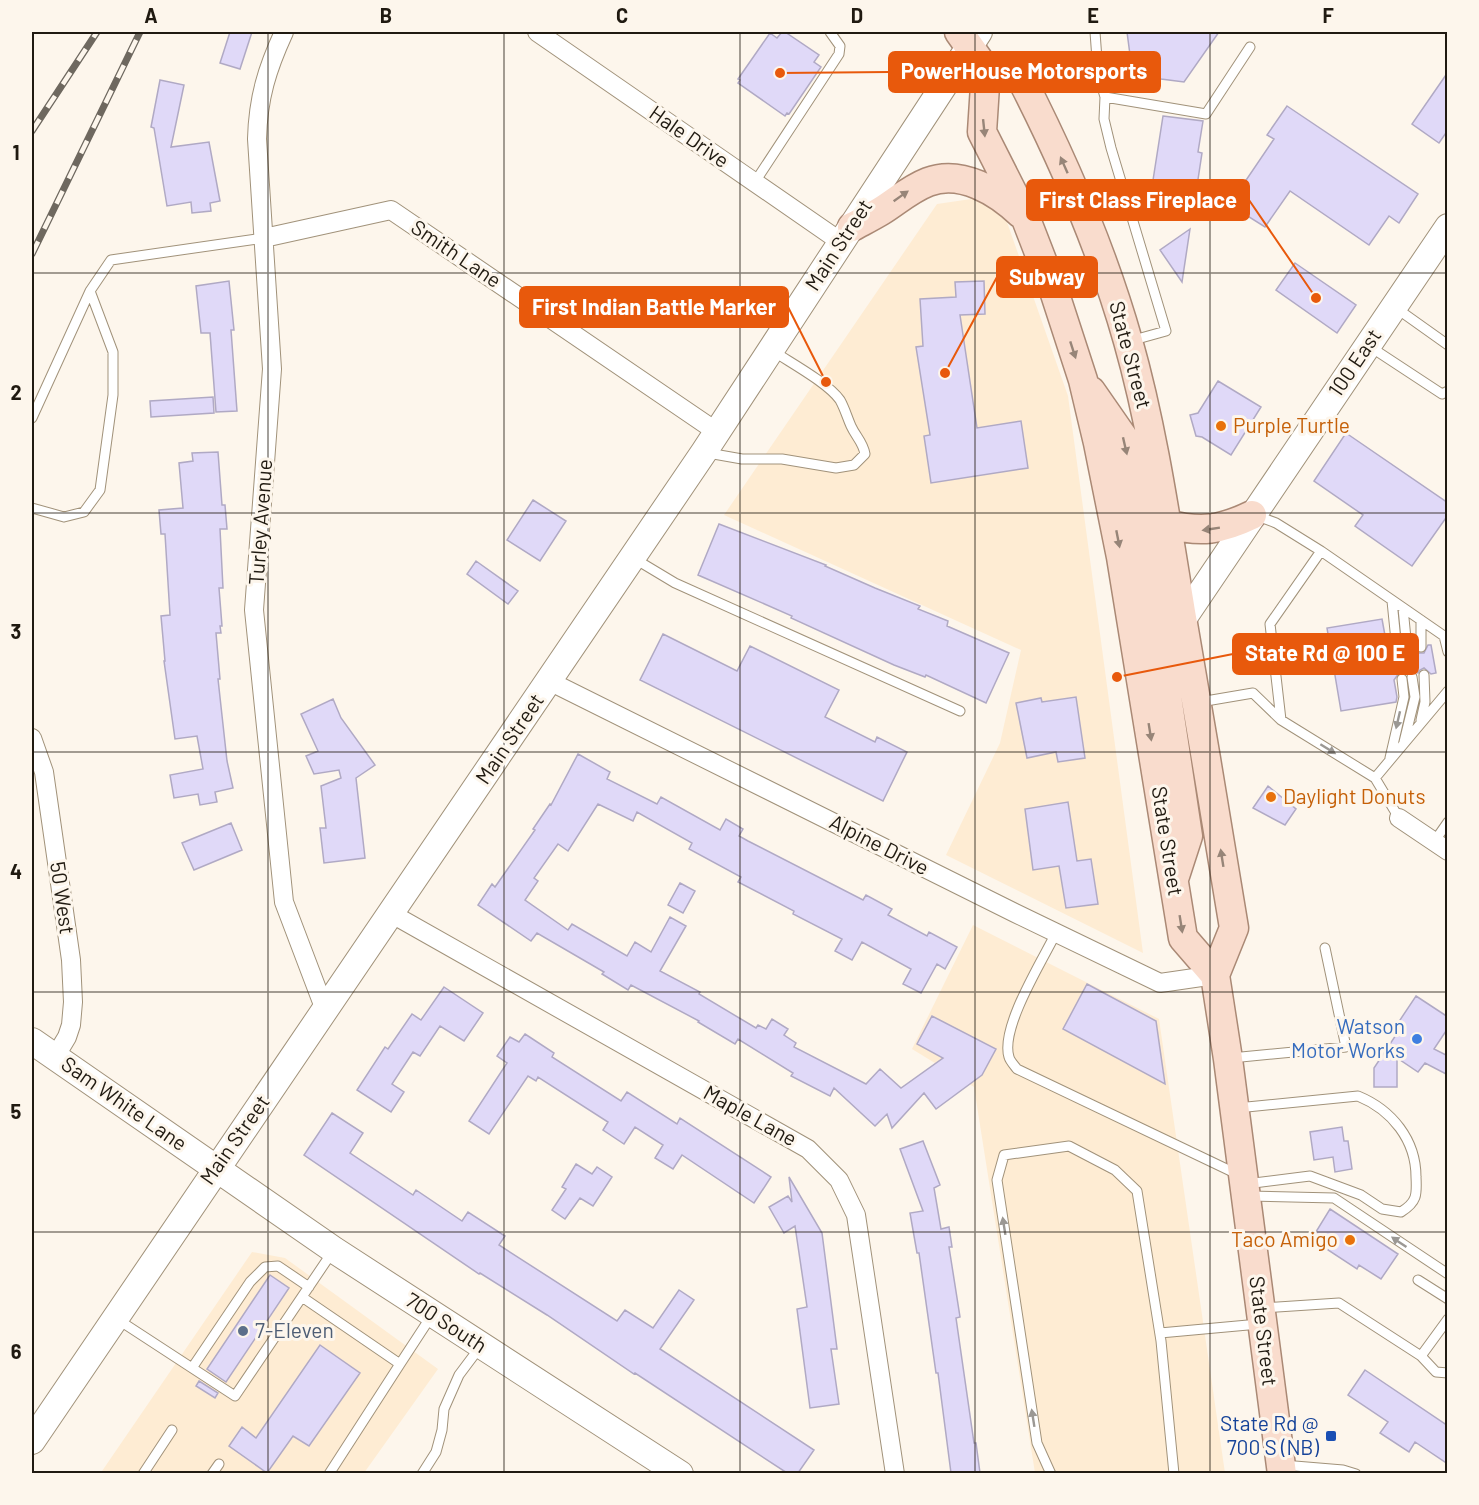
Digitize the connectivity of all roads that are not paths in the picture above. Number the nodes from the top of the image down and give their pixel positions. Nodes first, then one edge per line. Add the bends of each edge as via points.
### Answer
1 (284, 32) edge
2 (537, 32) edge
3 (830, 32) edge
4 (1095, 32) edge
5 (969, 36) edge
6 (1250, 47) dead end
7 (986, 69) junction
8 (1105, 97) junction
9 (756, 183) junction
10 (1026, 219) junction
11 (1448, 226) edge
12 (846, 235) junction
13 (264, 238) junction
14 (90, 291) junction
15 (1393, 306) junction
16 (1128, 341) junction
17 (1367, 345) junction
18 (1448, 345) edge
19 (771, 350) junction
20 (1083, 380) junction
21 (1448, 391) edge
22 (32, 418) edge
23 (711, 442) junction
24 (32, 508) edge
25 (1252, 515) junction
26 (1167, 524) junction
27 (1321, 551) junction
28 (633, 558) junction
29 (1392, 601) junction
30 (1403, 608) junction
31 (1420, 620) junction
32 (1170, 621) junction
33 (1421, 646) dead end
34 (1448, 652) edge
35 (1424, 675) dead end
36 (549, 681) junction
37 (1448, 691) edge
38 (1198, 703) junction
39 (960, 711) dead end
40 (1281, 720) junction
41 (1420, 724) junction
42 (32, 738) edge
43 (1403, 745) junction
44 (1389, 762) junction
45 (1375, 778) junction
46 (1398, 818) joint
47 (1448, 822) edge
48 (1441, 847) edge
49 (1174, 881) junction
50 (392, 914) junction
51 (1056, 933) junction
52 (1325, 948) dead end
53 (1215, 975) junction
54 (325, 1010) junction
55 (32, 1041) edge
56 (55, 1056) junction
57 (1228, 1059) junction
58 (1235, 1109) junction
59 (216, 1168) junction
60 (1245, 1186) junction
61 (334, 1250) junction
62 (1448, 1274) edge
63 (1418, 1280) dead end
64 (309, 1287) junction
65 (302, 1298) junction
66 (1448, 1299) edge
67 (434, 1314) junction
68 (1261, 1316) junction
69 (115, 1318) junction
70 (1448, 1319) edge
71 (1160, 1333) junction
72 (481, 1345) junction
73 (1421, 1356) junction
74 (400, 1364) junction
75 (192, 1368) junction
76 (1448, 1374) edge
77 (172, 1430) dead end
78 (32, 1441) edge
79 (219, 1464) dead end
80 (1281, 1469) edge
81 (143, 1473) edge
82 (212, 1473) edge
83 (328, 1473) edge
84 (422, 1473) edge
85 (680, 1473) edge
86 (895, 1473) edge
87 (1051, 1473) edge
88 (1174, 1473) edge
89 (1356, 1473) edge

1 - 13 street, Turley Avenue via 268,66 257,121
2 - 9 street, Hale Drive
3 - 9 lane via 840,46 839,54
4 - 8 lane via 1098,73
5 - 7 main road
5 - 12 main road, Main Street
6 - 8 lane via 1206,114
7 -> 10 main road, State Street via 982,132
16 -> 7 main road, State Street via 1087,219 1053,139 1021,78
8 - 16 lane via 1104,119 1111,148 1166,331
9 - 12 street, Hale Drive
12 -> 10 main road via 912,189 931,180 952,178 989,190 1008,201
10 -> 20 main road, State Street
11 - 15 main road, 100 East
12 - 19 main road, Main Street
13 - 14 lane via 111,260
13 - 23 street, Smith Lane via 391,210
13 - 54 street, Turley Avenue via 272,369 255,610 284,902
14 - 22 lane
14 - 24 lane via 113,352 112,395 100,490 84,512 64,517
15 - 17 main road, 100 East
15 - 18 lane
16 - 26 main road, State Street
17 - 21 lane via 1442,394
17 - 25 main road, 100 East
19 - 23 main road, Main Street
19 - 23 lane via 839,398 865,454 854,465 836,468 782,459 742,459
20 -> 32 main road via 1123,437
20 -> 49 main road, State Street via 1122,557
23 - 28 main road, Main Street
25 -> 26 main road via 1212,530
25 - 27 lane via 1276,523
25 - 32 main road, 100 East
26 - 32 main road, State Street
27 - 29 lane
27 - 40 lane via 1270,624
28 - 36 main road, Main Street
28 - 39 lane via 675,583
29 - 30 lane
29 - 30 lane via 1402,650
30 - 31 lane
31 - 33 lane
31 - 34 lane via 1444,636
32 - 38 main road, State Street
32 - 49 main road via 1188,837
35 - 41 lane via 1425,702
36 - 50 main road, Main Street
36 - 51 street, Alpine Drive
37 - 41 lane
38 - 40 lane via 1253,693
53 -> 38 main road, State Street via 1234,928
40 -> 45 lane
41 - 43 lane
42 - 56 street, 50 West via 44,772 71,960 71,1025
43 - 44 lane
43 -> 44 lane via 1415,697 1407,678
44 - 45 lane
45 - 46 lane
46 - 48 street
47 - 48 lane
49 -> 53 main road, State Street via 1183,938
50 - 54 main road, Main Street
50 - 86 street, Maple Lane via 808,1149 839,1180 856,1215
51 - 53 street, Alpine Drive via 1160,983
51 - 60 lane via 1013,1018 1009,1058 1017,1069
52 - 57 lane via 1346,1047
53 - 57 main road, State Street
54 - 59 main road, Main Street
55 - 56 main road, Sam White Lane
56 - 59 main road, Sam White Lane
57 - 58 main road, State Street
58 - 60 main road, State Street
58 - 60 lane via 1358,1096 1369,1101 1403,1131 1412,1148 1417,1194 1412,1205 1401,1212 1382,1209 1361,1195 1310,1176
59 - 61 main road, 700 South
59 - 69 main road, Main Street
62 -> 60 lane via 1334,1198
60 - 68 main road, State Street
61 - 64 lane
61 - 67 main road, 700 South
63 - 66 lane
64 - 65 lane
64 - 75 lane via 278,1266 265,1267 250,1282
65 - 74 lane
65 - 75 lane via 235,1396
67 - 72 main road, 700 South
67 - 74 lane
68 - 71 lane
68 - 73 lane via 1339,1303
68 - 80 main road, State Street
69 - 75 lane
69 - 78 main road, Main Street
70 - 73 lane
87 -> 71 lane via 1037,1443 997,1180 1004,1155 1069,1146 1115,1170 1137,1191
71 - 88 lane
72 - 84 lane via 459,1375 444,1409 436,1452
72 - 85 main road, 700 South
73 - 76 lane via 1436,1372
74 - 83 lane
77 - 81 lane
79 - 82 lane
80 - 89 lane

